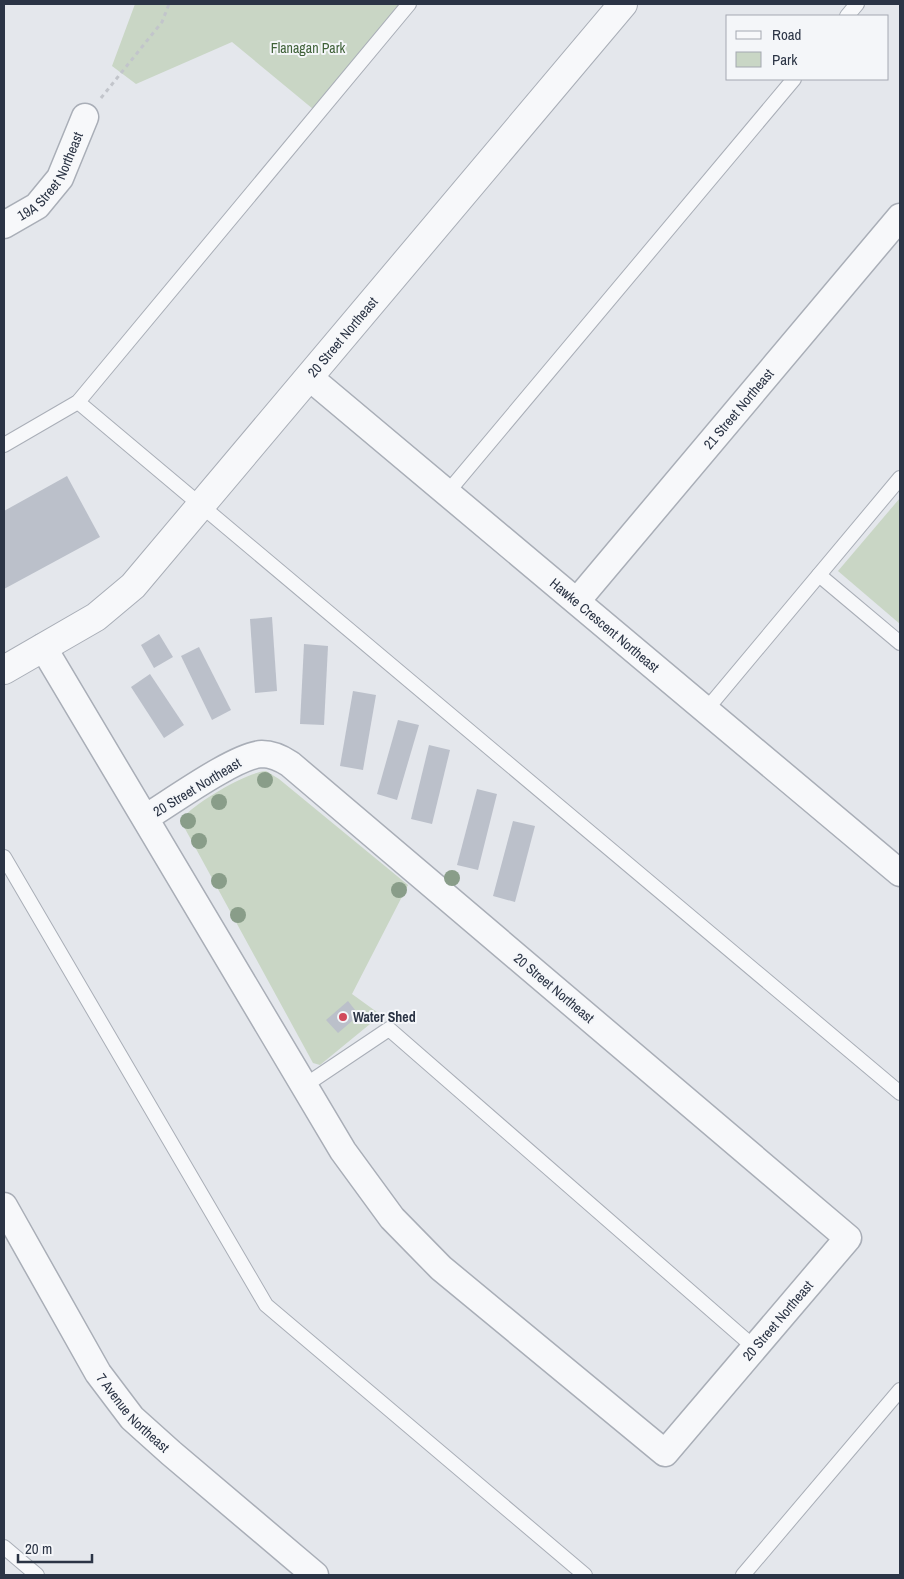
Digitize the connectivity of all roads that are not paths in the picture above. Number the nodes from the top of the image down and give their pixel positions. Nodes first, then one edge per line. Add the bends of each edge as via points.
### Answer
1 (409, 4) edge
2 (623, 4) edge
3 (857, 4) edge
4 (848, 15) edge
5 (793, 80) edge
6 (85, 117) road end
7 (900, 216) edge
8 (4, 225) edge
9 (309, 377) junction
10 (78, 402) junction
11 (4, 445) edge
12 (900, 478) edge
13 (447, 493) junction
14 (202, 504) junction
15 (819, 575) junction
16 (577, 601) junction
17 (900, 643) edge
18 (43, 647) junction
19 (4, 670) edge
20 (706, 710) junction
21 (145, 818) junction
22 (4, 857) edge
23 (899, 870) edge
24 (304, 1086) junction
25 (900, 1093) edge
26 (4, 1206) edge
27 (755, 1348) junction
28 (900, 1390) edge
29 (4, 1547) edge
30 (37, 1575) edge
31 (315, 1575) edge
32 (585, 1575) edge
33 (743, 1575) edge

1 - 10 lane
2 - 9 street, 20 Street Northeast
3 - 4 lane
5 - 13 lane
6 - 8 street, 19A Street Northeast via 60,178 37,206
7 - 16 street, 21 Street Northeast
9 - 13 street, Hawke Crescent Northeast
9 - 14 street, 20 Street Northeast
10 - 11 lane
10 - 14 lane
12 - 15 lane
13 - 16 street, Hawke Crescent Northeast
14 - 18 street, 20 Street Northeast via 133,586 96,617
14 - 25 lane
15 - 17 lane
15 - 20 lane
16 - 20 street, Hawke Crescent Northeast
18 - 19 street, 20 Street Northeast
18 - 21 street, 20 Street Northeast
20 - 23 street, Hawke Crescent Northeast
21 - 24 street, 20 Street Northeast
21 - 27 street, 20 Street Northeast via 242,758 276,755 298,770 848,1238
22 - 32 lane via 266,1305
24 - 27 lane via 389,1029
24 - 27 street, 20 Street Northeast via 343,1151 392,1218 441,1268 665,1454
26 - 31 street, 7 Avenue Northeast via 98,1372 132,1418
28 - 33 lane
29 - 30 lane

